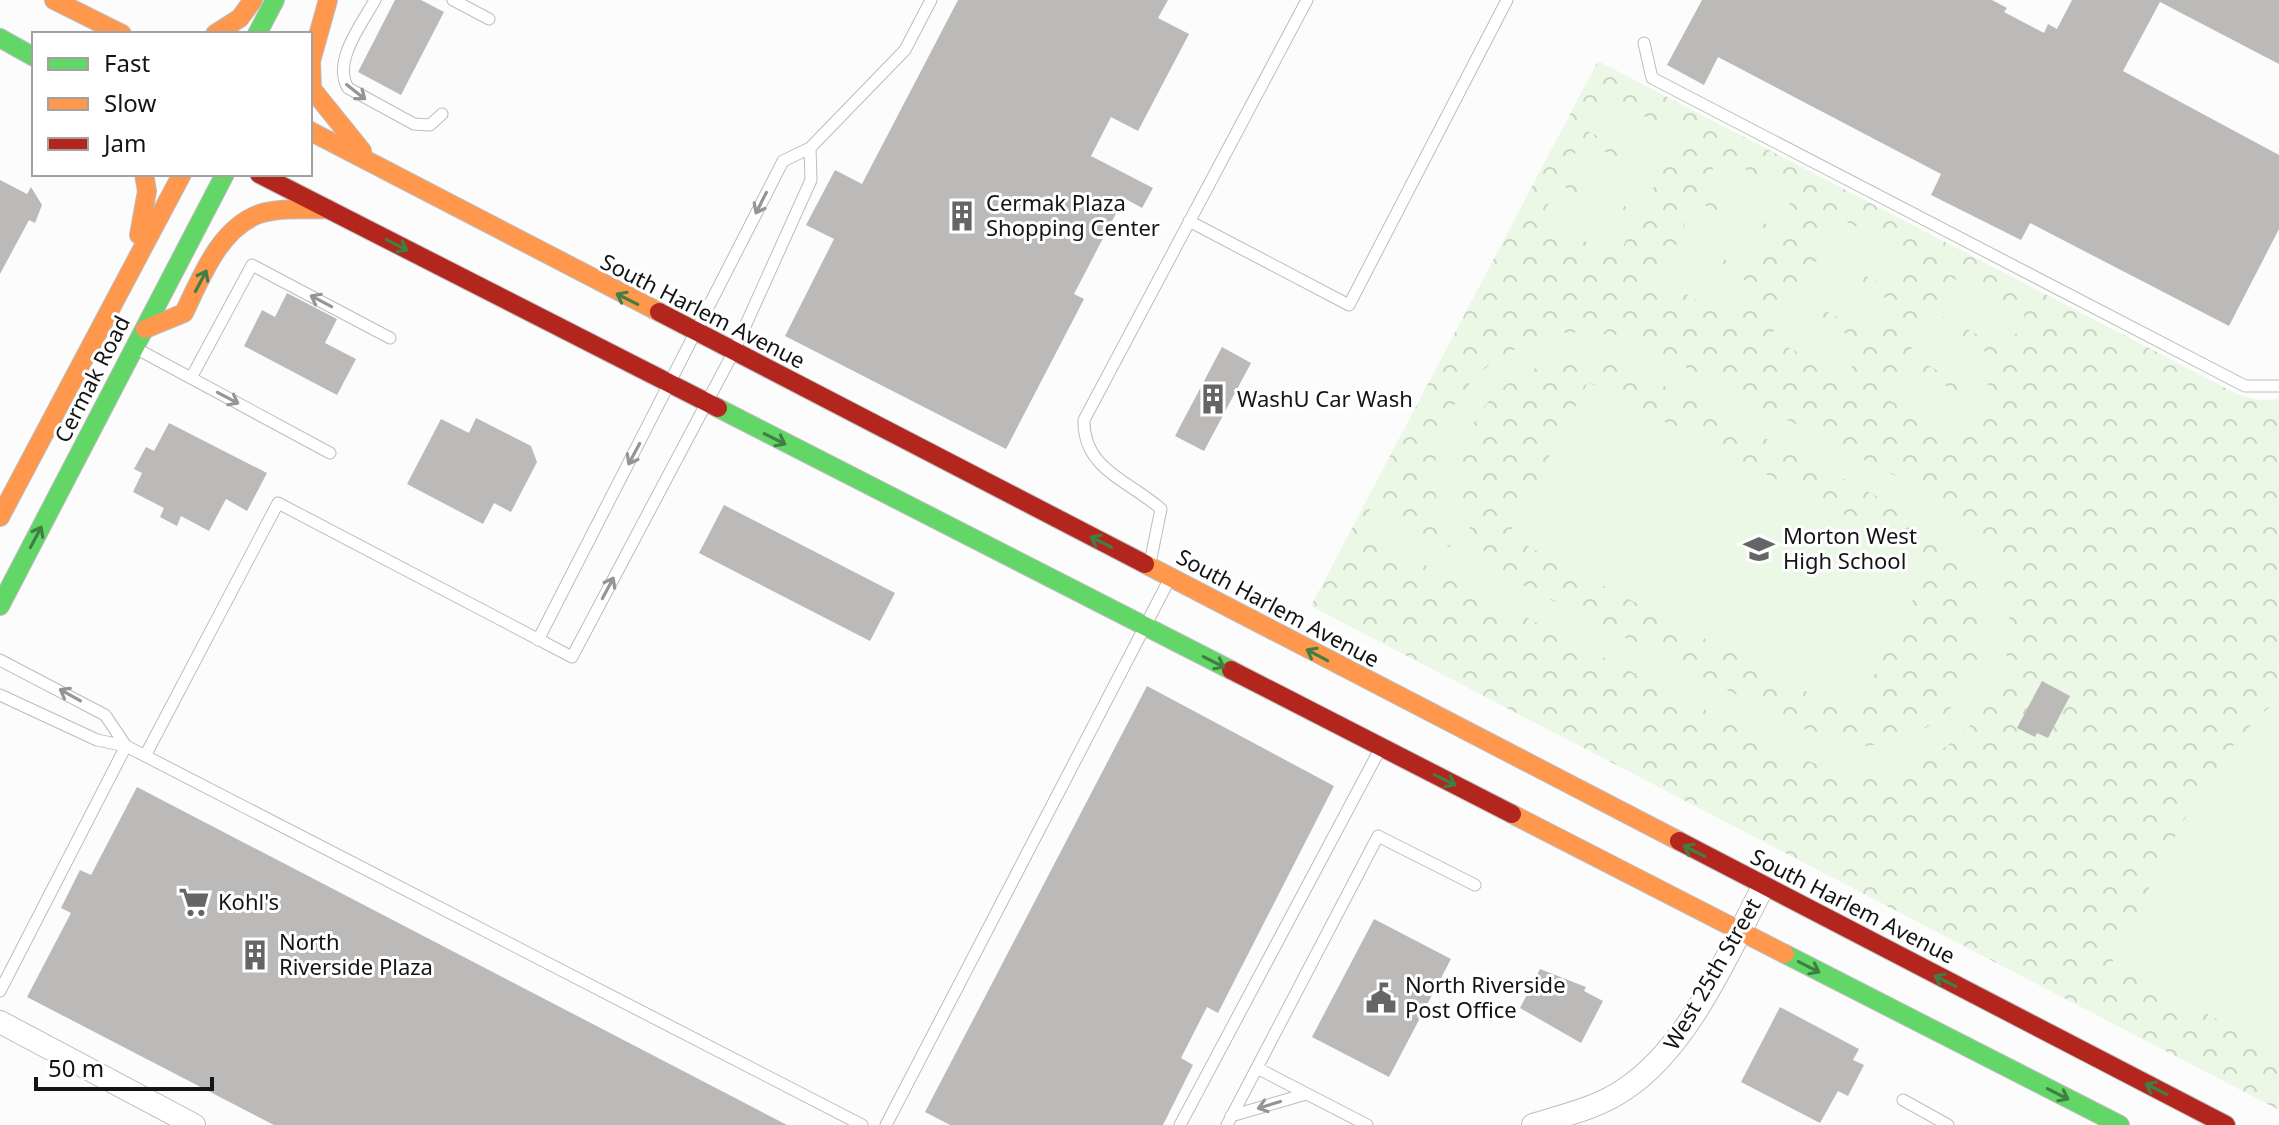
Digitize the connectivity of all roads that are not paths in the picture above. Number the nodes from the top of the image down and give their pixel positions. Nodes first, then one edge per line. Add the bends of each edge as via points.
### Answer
1 (54, 0) edge
2 (253, 0) edge
3 (275, 0) edge
4 (318, 0) edge
5 (328, 0) edge
6 (375, 0) edge
7 (453, 0) edge
8 (931, 0) edge
9 (1307, 0) edge
10 (1507, 0) edge
11 (489, 19) dead end
12 (118, 32) edge
13 (218, 32) edge
14 (258, 32) edge
15 (301, 32) edge
16 (0, 38) edge
17 (1644, 43) dead end
18 (32, 56) edge
19 (312, 57) edge
20 (312, 89) edge
21 (442, 114) dead end
22 (312, 132) edge
23 (810, 148) junction
24 (374, 165) junction
25 (144, 176) edge
26 (181, 176) edge
27 (224, 176) edge
28 (263, 176) edge
29 (328, 209) junction
30 (1189, 221) junction
31 (128, 274) junction
32 (145, 329) junction
33 (697, 335) junction
34 (390, 338) dead end
35 (135, 348) junction
36 (733, 353) junction
37 (191, 378) junction
38 (671, 385) junction
39 (2279, 386) edge
40 (705, 403) junction
41 (330, 453) dead end
42 (0, 517) edge
43 (1149, 567) junction
44 (1170, 578) junction
45 (0, 606) edge
46 (1145, 627) junction
47 (538, 640) junction
48 (0, 660) edge
49 (0, 695) edge
50 (126, 746) junction
51 (1381, 747) junction
52 (145, 756) junction
53 (1475, 885) dead end
54 (1763, 887) junction
55 (1739, 932) junction
56 (0, 991) edge
57 (0, 1022) edge
58 (1257, 1068) junction
59 (1306, 1094) junction
60 (1903, 1100) dead end
61 (1229, 1121) edge
62 (194, 1125) edge
63 (862, 1125) edge
64 (886, 1125) edge
65 (1180, 1125) edge
66 (1367, 1125) edge
67 (1533, 1125) edge
68 (1948, 1125) edge
69 (2120, 1125) edge
70 (2226, 1125) edge

1 - 12 main road
2 - 13 main road via 240,18
3 - 14 main road
4 - 15 main road
5 - 19 main road
6 -> 21 lane via 344,58 343,80 348,88 414,124 430,125
7 - 11 lane
8 - 23 lane via 905,50
9 - 30 lane
10 - 30 lane via 1349,305
16 - 18 main road
17 - 39 lane via 1652,78 2245,386
20 - 24 main road
22 - 24 main road, South Harlem Avenue
23 -> 33 lane via 783,161
23 - 36 lane via 811,180
33 -> 24 main road, South Harlem Avenue
25 - 31 main road via 147,191
26 - 31 main road, Cermak Road
27 - 32 main road, Cermak Road
28 - 29 main road
32 -> 29 main road via 184,313 230,235 257,215
29 -> 38 main road
30 - 43 lane via 1084,420 1083,441 1097,463 1161,509
31 - 42 main road, Cermak Road
32 - 35 main road, Cermak Road
33 - 36 main road, South Harlem Avenue
33 - 38 lane
34 -> 37 lane via 252,265
35 - 37 lane
45 -> 35 main road, Cermak Road
36 - 40 lane
43 -> 36 main road, South Harlem Avenue
37 -> 41 lane
38 - 40 main road
38 -> 47 lane
40 -> 46 main road
47 -> 40 lane via 572,657
43 - 44 main road, South Harlem Avenue
44 - 46 lane
54 -> 44 main road, South Harlem Avenue
46 -> 51 main road
46 - 64 lane
47 - 52 lane via 278,503
50 -> 48 lane via 105,715
49 - 50 lane via 97,740
50 - 52 lane
50 - 56 lane
51 -> 55 main road
51 - 65 lane
52 - 63 lane
53 - 58 lane via 1378,836
54 - 55 street, West 25th Street
70 -> 54 main road, South Harlem Avenue
55 - 67 street, West 25th Street via 1688,1022 1645,1075 1601,1103
55 -> 69 main road
57 - 62 street
58 - 59 lane
58 - 61 lane
59 -> 61 lane
59 - 66 lane
60 - 68 lane

